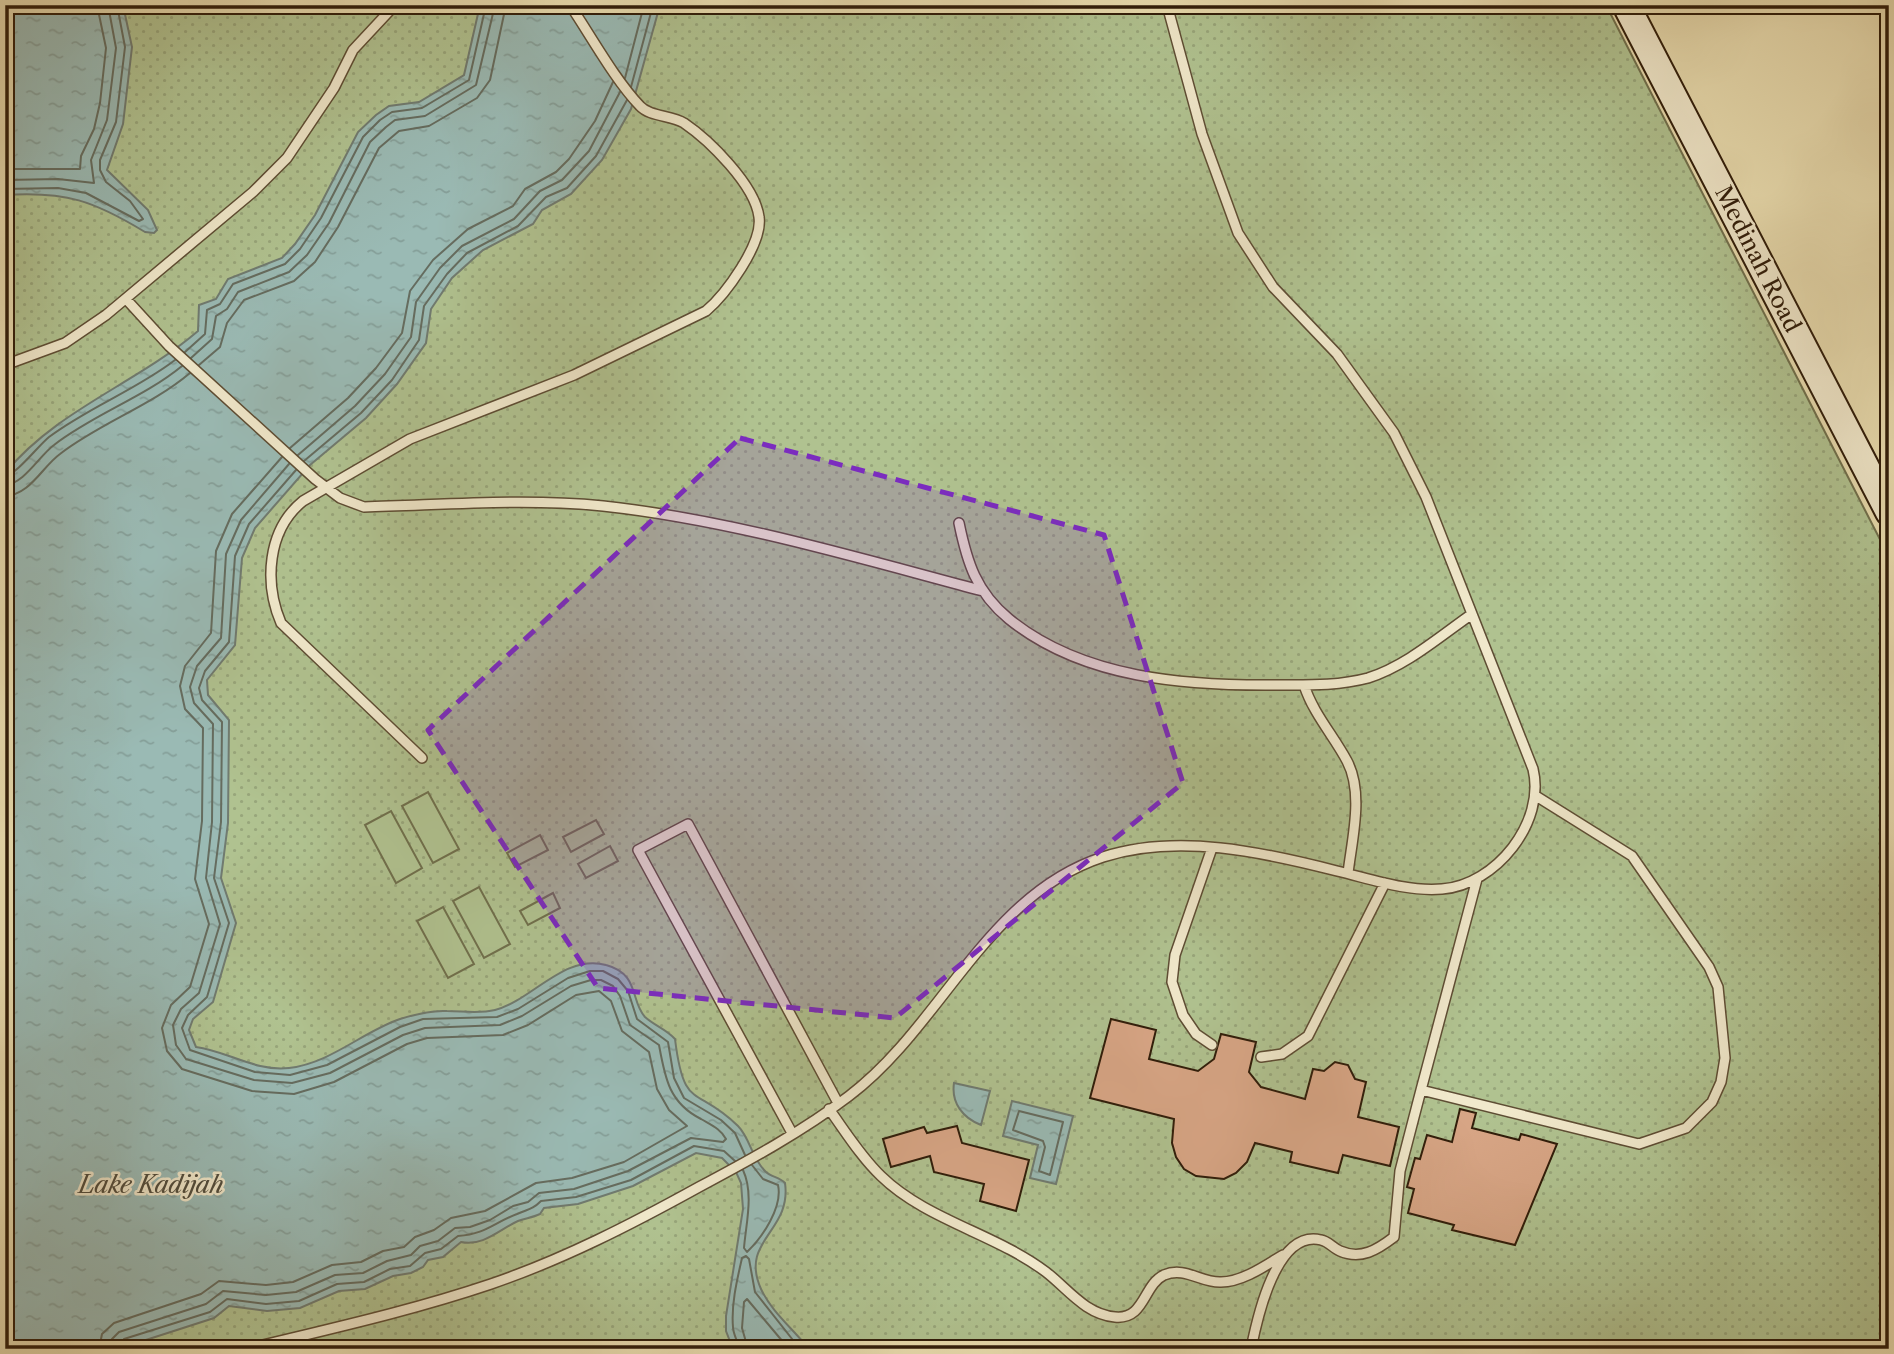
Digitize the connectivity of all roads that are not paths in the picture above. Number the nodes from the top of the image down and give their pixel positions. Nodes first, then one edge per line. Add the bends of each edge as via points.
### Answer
1 (395, 5) edge
2 (570, 5) edge
3 (1167, 5) edge
4 (1626, 5) edge
5 (126, 299) junction
6 (5, 365) edge
7 (327, 487) junction
8 (1889, 512) edge
9 (959, 523) dead end
10 (983, 591) junction
11 (1472, 614) junction
12 (1304, 685) junction
13 (422, 758) dead end
14 (1536, 796) junction
15 (1212, 848) junction
16 (1348, 873) junction
17 (1477, 878) junction
18 (1385, 883) junction
19 (1212, 1045) dead end
20 (1261, 1057) dead end
21 (1421, 1090) junction
22 (833, 1106) junction
23 (792, 1133) junction
24 (1283, 1255) junction
25 (247, 1349) edge
26 (1251, 1349) edge

1 - 5 lane via 353,50 334,88 287,158
2 - 7 lane via 641,108 676,118 693,130 714,148 751,195 760,218 755,242 719,300 706,311 574,375 410,439
3 - 11 lane via 1202,134 1238,233 1273,286 1337,354 1394,433 1426,497
4 - 8 main road, Medinah Road
5 - 6 lane via 65,343
5 - 7 lane via 169,345
7 - 10 lane via 364,507 523,501 604,506 745,529
7 - 13 lane via 289,512 271,559 272,603 281,623
9 - 10 lane via 967,564
10 - 12 lane via 1025,630 1080,657 1138,676
11 - 12 lane via 1380,673 1349,682
11 - 14 lane via 1533,769
12 - 16 lane via 1356,785
14 - 17 lane via 1516,841 1497,865
14 - 21 lane via 1632,856 1709,967 1718,987 1725,1058 1721,1082 1696,1122 1639,1144
15 - 16 lane
15 - 19 lane via 1175,955 1172,982 1183,1015 1196,1034
15 - 22 lane via 1122,851 1046,887 994,932 868,1080
16 - 18 lane
17 - 18 lane via 1443,889
17 - 21 lane
18 - 20 lane via 1308,1036 1282,1054
21 - 24 lane via 1400,1171 1394,1237 1378,1250 1354,1256 1323,1240 1308,1240
22 - 23 lane
22 - 23 lane via 688,824 638,850
22 - 24 lane via 880,1176 902,1193 1045,1271 1096,1314 1129,1315 1140,1308 1154,1282 1164,1275 1177,1271 1222,1283
23 - 25 lane via 629,1226 493,1283
24 - 26 lane via 1261,1302

